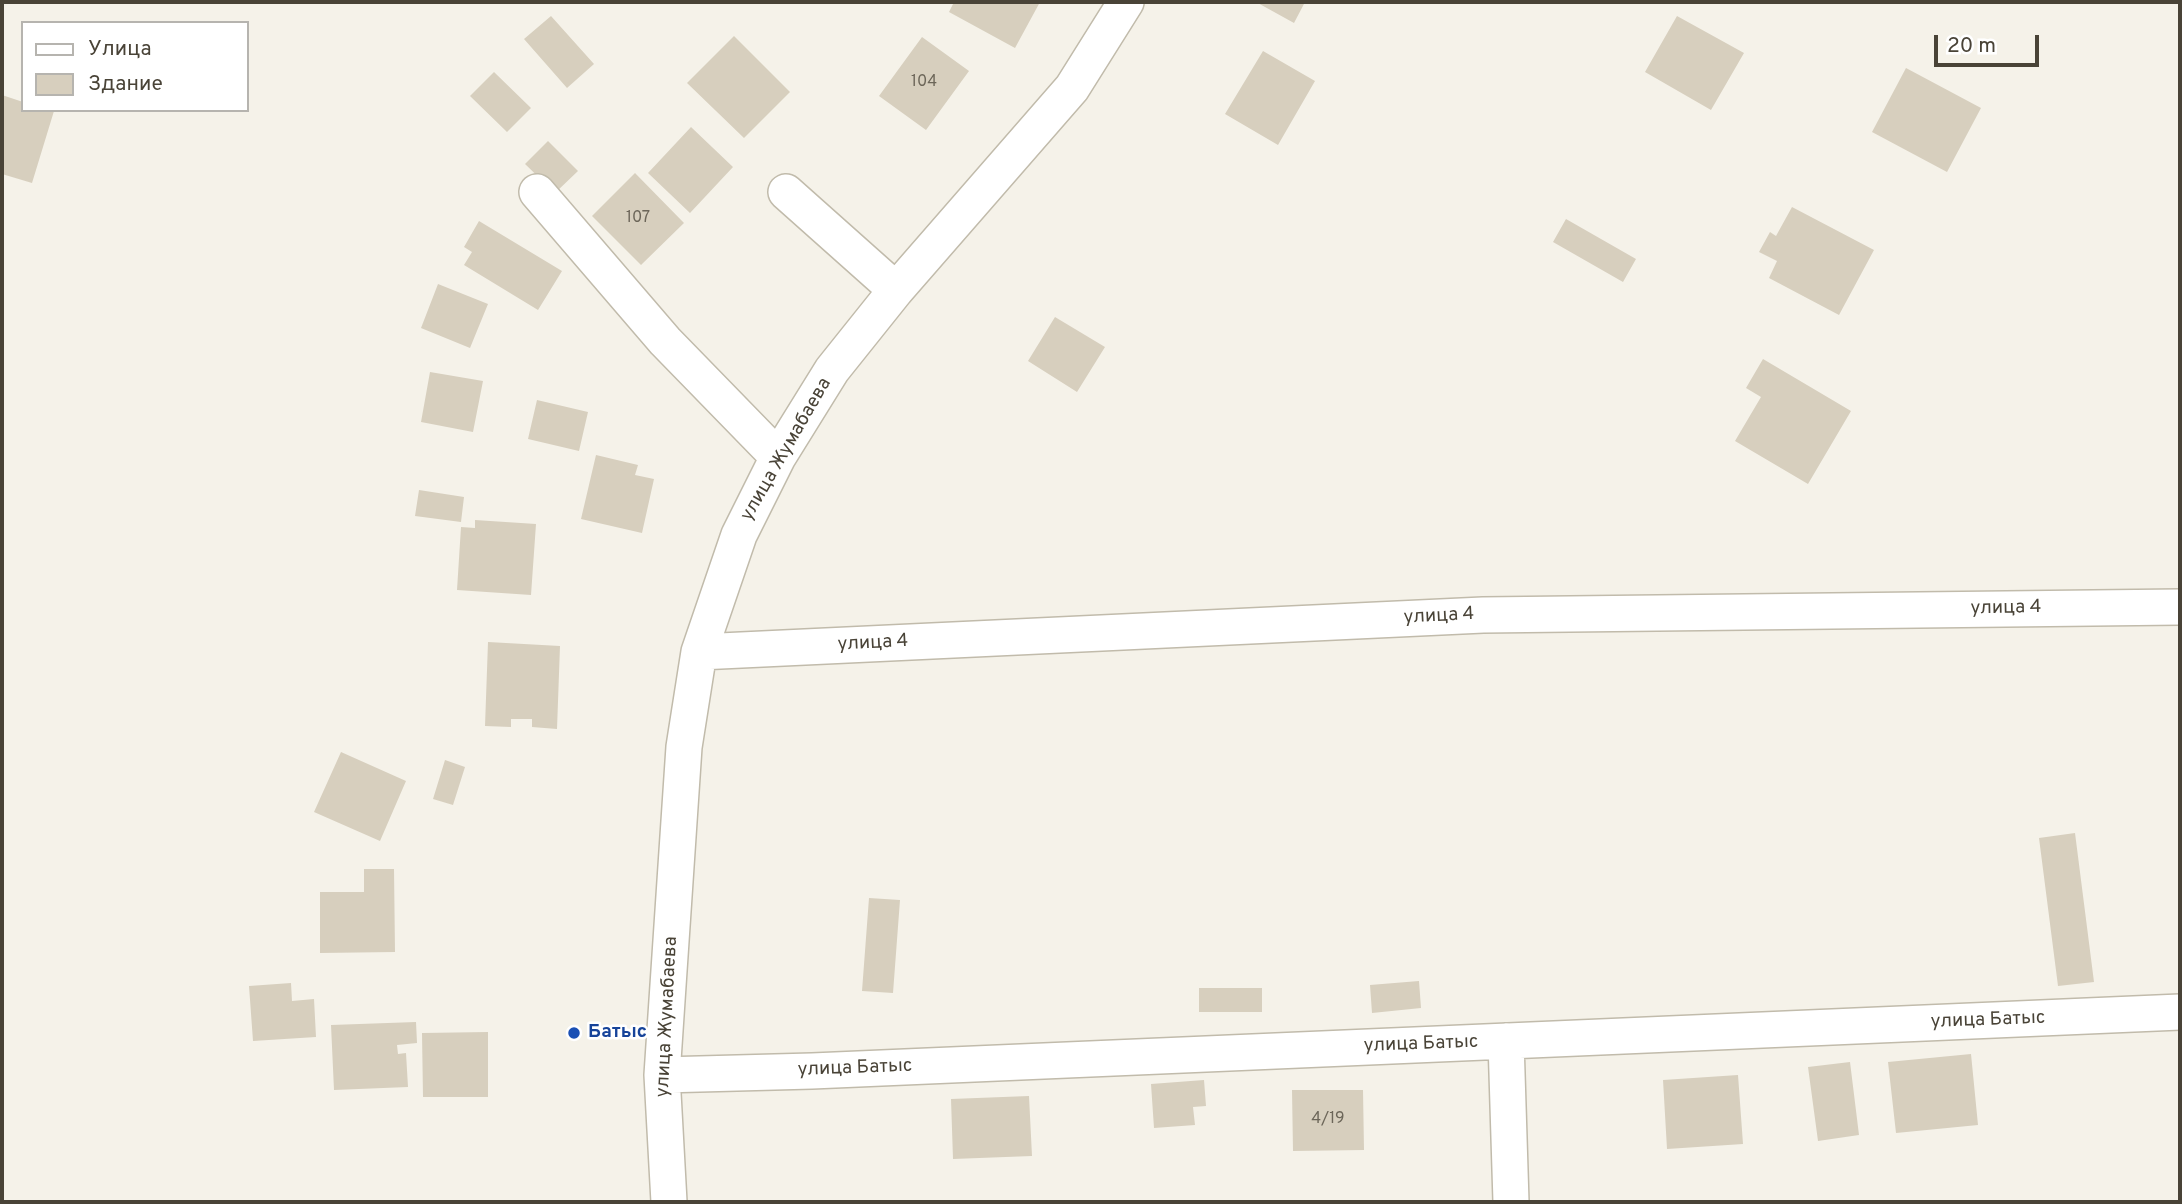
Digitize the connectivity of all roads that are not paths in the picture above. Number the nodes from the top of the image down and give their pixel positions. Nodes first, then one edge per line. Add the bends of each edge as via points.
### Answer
1 (1126, 2) edge
2 (537, 192) dead end
3 (786, 192) dead end
4 (896, 290) junction
5 (778, 457) junction
6 (2180, 607) edge
7 (698, 652) junction
8 (2180, 1012) edge
9 (1507, 1041) junction
10 (662, 1075) junction
11 (669, 1202) edge
12 (1511, 1202) edge

1 - 4 street, улица Жумабаева via 1072,88
2 - 5 street via 665,341
3 - 4 street
4 - 5 street, улица Жумабаева via 832,370
5 - 7 street, улица Жумабаева via 739,535
6 - 7 street, улица 4 via 1483,615
7 - 10 street, улица Жумабаева via 684,747
8 - 9 street, улица Батыс
9 - 10 street, улица Батыс
9 - 12 street
10 - 11 street, улица Жумабаева

